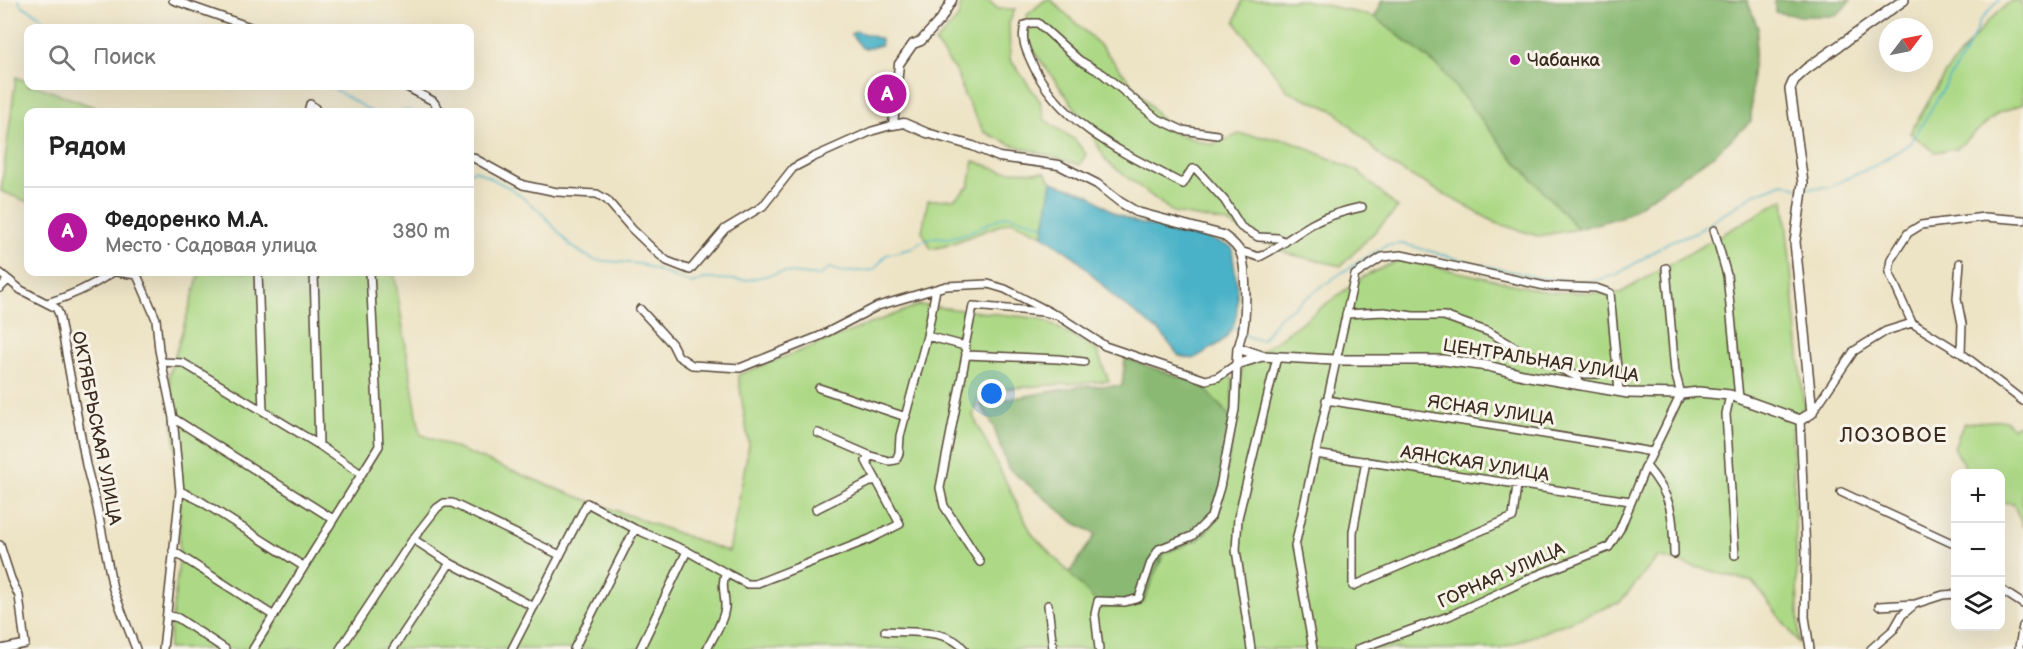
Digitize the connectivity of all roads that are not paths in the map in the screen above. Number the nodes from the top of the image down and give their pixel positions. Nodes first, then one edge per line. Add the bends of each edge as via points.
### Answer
1 (173, 0) edge
2 (952, 0) edge
3 (1904, 0) edge
4 (242, 24) edge
5 (412, 90) edge
6 (438, 108) edge
7 (890, 122) junction
8 (1217, 135) dead end
9 (474, 158) edge
10 (1362, 207) dead end
11 (2023, 220) edge
12 (1714, 230) dead end
13 (1286, 242) junction
14 (1240, 251) junction
15 (1960, 263) dead end
16 (1666, 268) dead end
17 (0, 273) edge
18 (109, 276) edge
19 (137, 276) edge
20 (258, 276) edge
21 (314, 276) edge
22 (370, 276) edge
23 (8, 280) junction
24 (0, 288) edge
25 (936, 289) junction
26 (47, 303) junction
27 (640, 309) dead end
28 (1346, 314) junction
29 (1057, 315) junction
30 (1912, 323) junction
31 (1243, 330) joint
32 (927, 336) junction
33 (965, 346) junction
34 (1238, 348) junction
35 (1961, 353) junction
36 (966, 355) junction
37 (1262, 356) junction
38 (1277, 357) junction
39 (1335, 360) junction
40 (162, 362) junction
41 (1084, 362) dead end
42 (1237, 364) junction
43 (1598, 374) dead end
44 (1576, 376) junction
45 (1581, 385) junction
46 (819, 388) dead end
47 (1619, 392) junction
48 (1681, 394) junction
49 (1734, 397) junction
50 (1326, 400) junction
51 (2023, 401) edge
52 (263, 411) junction
53 (1812, 413) junction
54 (906, 417) junction
55 (173, 418) junction
56 (1800, 420) junction
57 (818, 434) dead end
58 (319, 446) junction
59 (1652, 452) junction
60 (1315, 454) junction
61 (871, 456) junction
62 (1366, 461) junction
63 (1646, 466) junction
64 (361, 474) junction
65 (876, 479) junction
66 (1517, 485) junction
67 (180, 491) junction
68 (1841, 492) dead end
69 (1630, 501) junction
70 (816, 509) dead end
71 (333, 519) junction
72 (634, 529) junction
73 (413, 539) junction
74 (1951, 543) edge
75 (0, 545) edge
76 (173, 551) junction
77 (687, 551) junction
78 (1674, 554) dead end
79 (560, 555) junction
80 (1735, 555) dead end
81 (980, 562) dead end
82 (450, 563) junction
83 (303, 566) junction
84 (726, 573) junction
85 (2005, 592) edge
86 (1951, 594) edge
87 (1915, 604) junction
88 (2023, 604) edge
89 (1048, 605) dead end
90 (1879, 606) dead end
91 (534, 607) junction
92 (167, 615) junction
93 (274, 616) junction
94 (2023, 626) edge
95 (885, 631) dead end
96 (28, 647) edge
97 (1, 649) edge
98 (136, 649) edge
99 (163, 649) edge
100 (225, 649) edge
101 (253, 649) edge
102 (340, 649) edge
103 (393, 649) edge
104 (512, 649) edge
105 (574, 649) edge
106 (640, 649) edge
107 (707, 649) edge
108 (964, 649) edge
109 (1053, 649) edge
110 (1099, 649) edge
111 (1251, 649) edge
112 (1313, 649) edge
113 (1358, 649) edge
114 (1810, 649) edge
115 (1871, 649) edge
116 (2020, 649) edge

1 - 4 street
2 - 7 street via 929,33 913,44 899,64
3 - 53 main road via 1806,69 1790,89 1803,183 1795,242
5 - 6 street
7 - 9 street via 793,168 763,206 724,229 690,270 667,261 597,194 523,185
7 - 14 street via 904,123 999,157 1059,165 1097,184 1137,212 1223,235
8 - 13 street via 1182,130 1156,118 1103,74 1079,60 1038,23 1025,25 1023,43 1035,70 1054,99 1084,128 1184,184 1192,169 1196,169 1225,201 1241,227 1258,237
10 - 13 street via 1329,216
11 - 30 street via 1984,217 1921,225 1908,232 1891,259 1888,272
12 - 49 street via 1727,275
13 - 14 street via 1259,257
14 - 31 street
15 - 35 street via 1957,299 1962,324
16 - 48 street via 1675,372
17 - 23 street
18 - 26 street via 72,296
19 - 40 street via 156,320
20 - 52 street
21 - 58 street
22 - 64 street via 379,446
23 - 24 street
23 - 26 street
25 - 27 street via 878,306 820,336 740,368 692,365 678,357 672,344
25 - 29 street via 988,284
25 - 32 street
26 - 98 street, ОКТЯБРЬСКАЯ УЛИЦА via 59,314 113,589
28 - 39 street
28 - 44 street via 1444,316 1489,332
28 - 47 street via 1355,275 1382,257 1401,255 1545,286 1596,288 1610,293
29 - 33 street via 973,306
29 - 42 street via 1105,346 1206,380
30 - 35 street
30 - 53 street via 1886,331 1854,351
31 - 34 street
32 - 33 street
32 - 54 street
33 - 36 street
34 - 37 main road
34 - 42 main road
35 - 51 street
36 - 41 street
36 - 81 street via 940,488 944,506
37 - 38 main road, ЦЕНТРАЛЬНАЯ УЛИЦА
37 - 42 main road, ЦЕНТРАЛЬНАЯ УЛИЦА
38 - 39 main road, ЦЕНТРАЛЬНАЯ УЛИЦА
38 - 111 street via 1238,518 1236,550
39 - 45 main road, ЦЕНТРАЛЬНАЯ УЛИЦА via 1443,360
39 - 50 street
40 - 52 street via 183,363
40 - 55 street
42 - 110 street via 1235,409 1211,517 1192,536 1159,549 1139,598 1098,601 1095,614
43 - 44 street
44 - 45 street
45 - 47 main road, ЦЕНТРАЛЬНАЯ УЛИЦА
46 - 54 street
47 - 48 main road, ЦЕНТРАЛЬНАЯ УЛИЦА
48 - 49 main road, ЦЕНТРАЛЬНАЯ УЛИЦА via 1699,392
48 - 59 street, ГОРНАЯ УЛИЦА
49 - 56 main road, ЦЕНТРАЛЬНАЯ УЛИЦА
49 - 80 street via 1726,414
50 - 59 street, ЯСНАЯ УЛИЦА
50 - 60 street
52 - 58 street
53 - 56 main road
54 - 61 street via 896,460
55 - 67 street
55 - 71 street
56 - 114 street via 1805,617
57 - 61 street
58 - 64 street
59 - 63 street, ГОРНАЯ УЛИЦА
60 - 62 street, АЯНСКАЯ УЛИЦА
60 - 112 street via 1295,546
61 - 65 street via 866,461
62 - 66 street, АЯНСКАЯ УЛИЦА
62 - 66 street via 1353,532 1353,586 1513,517
63 - 69 street, ГОРНАЯ УЛИЦА
63 - 78 street via 1670,502
64 - 71 street
65 - 70 street
65 - 84 street via 900,524 755,584
66 - 69 street, АЯНСКАЯ УЛИЦА
67 - 76 street
67 - 83 street
68 - 74 street
69 - 113 street, ГОРНАЯ УЛИЦА via 1609,547 1449,616
71 - 83 street
72 - 77 street
72 - 79 street via 587,504
72 - 105 street
73 - 79 street via 437,508 452,502
73 - 82 street
73 - 102 street
75 - 96 street via 19,596
76 - 92 street
76 - 93 street
77 - 84 street
77 - 106 street
79 - 91 street
82 - 91 street
82 - 103 street
83 - 93 street
84 - 107 street via 722,623
85 - 88 street
86 - 87 street
87 - 90 street
87 - 115 street
89 - 109 street
91 - 104 street
92 - 99 street
92 - 100 street
93 - 101 street
94 - 116 street
95 - 108 street via 942,635
96 - 97 street

